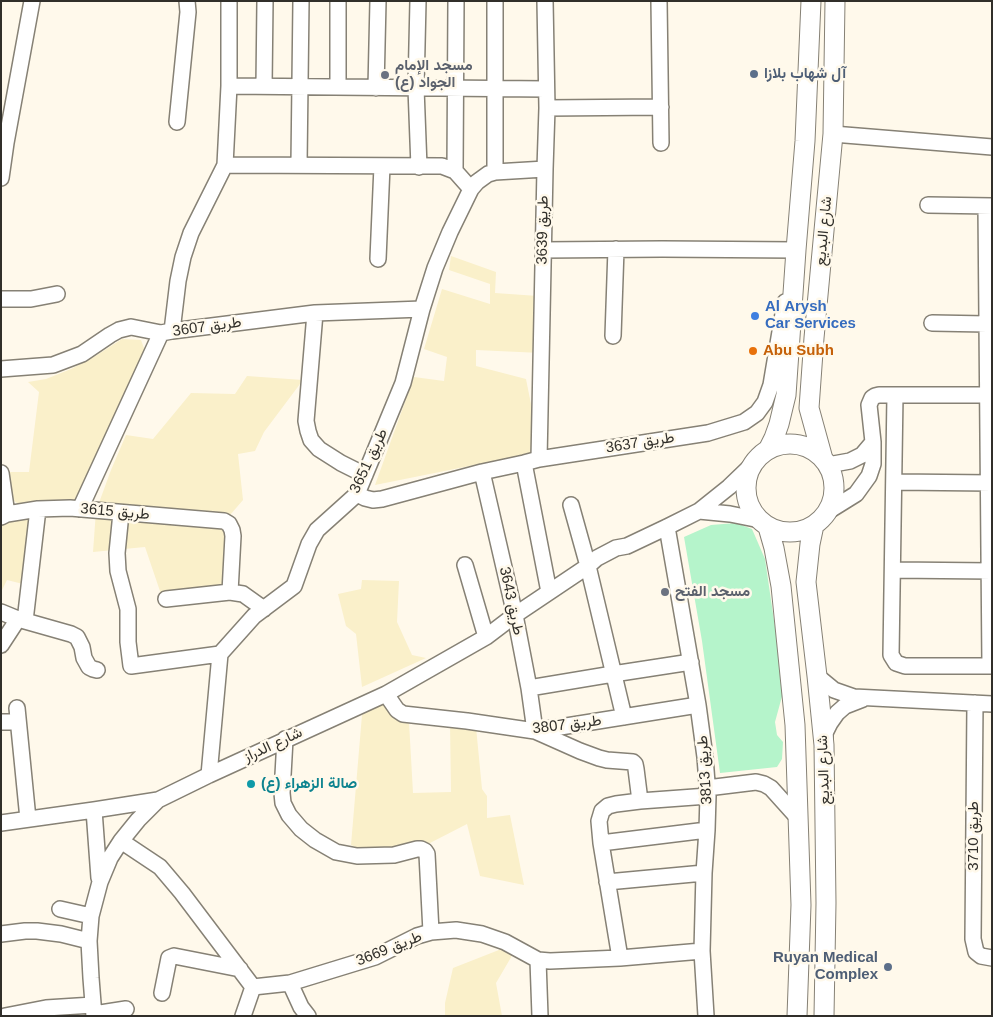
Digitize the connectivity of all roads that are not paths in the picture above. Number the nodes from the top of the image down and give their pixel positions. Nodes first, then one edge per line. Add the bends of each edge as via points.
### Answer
1 (32, 1) edge
2 (187, 1) edge
3 (229, 1) edge
4 (265, 1) edge
5 (301, 1) edge
6 (338, 1) edge
7 (378, 1) edge
8 (418, 1) edge
9 (456, 1) edge
10 (495, 1) edge
11 (545, 1) edge
12 (659, 1) edge
13 (811, 1) edge
14 (835, 1) edge
15 (228, 86) junction
16 (264, 86) junction
17 (301, 87) junction
18 (338, 87) junction
19 (376, 88) junction
20 (416, 88) junction
21 (455, 89) junction
22 (496, 89) junction
23 (546, 90) junction
24 (661, 107) junction
25 (547, 108) junction
26 (177, 122) dead end
27 (833, 134) junction
28 (661, 143) dead end
29 (992, 147) edge
30 (299, 164) junction
31 (225, 165) junction
32 (382, 166) junction
33 (418, 166) junction
34 (545, 169) junction
35 (455, 171) junction
36 (495, 172) junction
37 (1, 178) edge
38 (471, 189) junction
39 (928, 205) dead end
40 (989, 206) edge
41 (616, 249) junction
42 (543, 250) junction
43 (796, 250) junction
44 (378, 259) dead end
45 (57, 294) dead end
46 (1, 299) edge
47 (422, 309) junction
48 (315, 313) junction
49 (932, 323) dead end
50 (987, 324) junction
51 (166, 332) junction
52 (614, 336) dead end
53 (1, 369) edge
54 (895, 395) junction
55 (990, 395) edge
56 (873, 442) junction
57 (761, 456) junction
58 (531, 461) junction
59 (825, 462) junction
60 (482, 472) junction
61 (1, 474) edge
62 (365, 475) junction
63 (894, 482) junction
64 (990, 483) edge
65 (357, 494) junction
66 (571, 505) dead end
67 (38, 509) junction
68 (80, 509) junction
69 (699, 511) junction
70 (121, 513) junction
71 (4, 515) edge
72 (821, 518) junction
73 (764, 523) junction
74 (667, 527) junction
75 (465, 565) dead end
76 (588, 566) junction
77 (893, 570) junction
78 (991, 571) edge
79 (230, 592) junction
80 (549, 592) junction
81 (166, 599) dead end
82 (264, 609) junction
83 (1, 612) edge
84 (515, 615) junction
85 (22, 620) junction
86 (486, 637) junction
87 (1, 645) edge
88 (220, 654) junction
89 (691, 662) junction
90 (991, 666) edge
91 (97, 670) dead end
92 (613, 674) junction
93 (817, 676) junction
94 (529, 688) junction
95 (386, 694) junction
96 (864, 698) junction
97 (975, 703) junction
98 (992, 704) edge
99 (698, 705) junction
100 (624, 718) junction
101 (1, 722) edge
102 (535, 731) junction
103 (285, 739) junction
104 (824, 745) junction
105 (208, 775) junction
106 (708, 792) junction
107 (158, 800) junction
108 (640, 801) junction
109 (94, 810) junction
110 (798, 818) junction
111 (28, 819) junction
112 (1, 823) edge
113 (708, 830) junction
114 (121, 841) junction
115 (600, 843) junction
116 (704, 873) junction
117 (100, 882) junction
118 (607, 882) junction
119 (60, 909) dead end
120 (91, 916) junction
121 (431, 932) junction
122 (1, 934) edge
123 (89, 941) junction
124 (702, 951) junction
125 (620, 958) junction
126 (992, 958) edge
127 (538, 960) junction
128 (240, 969) junction
129 (290, 983) junction
130 (253, 987) junction
131 (162, 993) dead end
132 (126, 1009) dead end
133 (93, 1011) edge
134 (5, 1016) edge
135 (243, 1016) edge
136 (308, 1016) edge
137 (540, 1016) edge
138 (706, 1016) edge
139 (797, 1016) edge
140 (824, 1016) edge

1 - 37 street
2 - 26 street
3 - 15 street
4 - 16 street
5 - 17 street
6 - 18 street
7 - 19 street
8 - 20 street
9 - 21 street
10 - 22 street
11 - 23 street, طريق 3639
12 - 24 street
13 - 43 main road, شارع البديع
14 - 27 main road, شارع البديع
15 - 16 street
15 - 31 street
16 - 17 street
17 - 18 street
17 - 30 street
18 - 19 street
19 - 20 street
20 - 21 street
20 - 33 street
21 - 22 street
21 - 35 street
22 - 23 street
22 - 36 street
23 - 25 street, طريق 3639
24 - 25 street
24 - 28 street
25 - 34 street, طريق 3639
27 - 29 street
27 - 59 main road, شارع البديع via 809,408
30 - 31 street
30 - 32 street
31 - 51 street via 182,257
32 - 33 street
32 - 44 street
33 - 35 street via 442,166
34 - 36 street, طريق 3651
34 - 42 street, طريق 3639
35 - 38 street
36 - 38 street, طريق 3651 via 476,182
38 - 47 street, طريق 3651 via 435,268
39 - 40 street
40 - 50 street
41 - 42 street
41 - 43 street
41 - 52 street
42 - 58 street, طريق 3639
43 - 57 main road, شارع البديع via 786,395 780,424
43 - 58 street, طريق 3637 via 772,384 766,402 757,412 744,422 708,433
45 - 46 street via 31,299
47 - 48 street, طريق 3607
47 - 62 street, طريق 3651 via 403,382
48 - 51 street, طريق 3607
48 - 62 street via 306,422 311,440 319,449
49 - 50 street
50 - 55 street
51 - 53 street, طريق 3607 via 131,328 119,330 82,354 53,365
51 - 68 street
54 - 55 street
54 - 56 street via 879,395 870,401
54 - 63 street
55 - 64 street
56 - 59 street via 862,455 850,461
56 - 72 street via 874,464 869,476 856,494
57 - 59 main road via 776,446 793,444 809,448
57 - 69 street, شارع الدراز
57 - 73 main road via 750,470 746,487 749,505
58 - 60 street, طريق 3637
58 - 80 street, طريق 3639
59 - 72 main road via 834,488 831,504
60 - 65 street, طريق 3637 via 382,499 373,500
60 - 84 street, طريق 3643
61 - 71 street
62 - 65 street, طريق 3651
63 - 64 street
63 - 77 street
64 - 78 street
65 - 82 street, طريق 3651 via 317,530 294,586
66 - 76 street
67 - 68 street, طريق 3615
67 - 71 street, طريق 3615
67 - 85 street
68 - 70 street, طريق 3615
69 - 73 street via 730,514
69 - 74 street, شارع الدراز
70 - 79 street, طريق 3615 via 229,524 233,536
70 - 88 street via 118,571 128,609 131,666
72 - 73 main road via 791,532
72 - 93 main road, شارع البديع via 810,544 806,582
73 - 110 main road, شارع البديع via 774,548 781,586 795,725
74 - 76 street, شارع الدراز via 598,564
74 - 89 street, طريق 3813
75 - 86 street
76 - 80 street, شارع الدراز
76 - 92 street
77 - 78 street
77 - 90 street via 891,655 896,663 905,666
78 - 90 street
79 - 81 street
79 - 82 street via 244,594
80 - 84 street, شارع الدراز
82 - 88 street, طريق 3651
83 - 85 street
84 - 86 street, شارع الدراز
84 - 94 street, طريق 3643
85 - 87 street
85 - 91 street via 77,637 88,667
86 - 95 street, شارع الدراز
88 - 105 street
89 - 92 street
89 - 99 street, طريق 3813
92 - 94 street
92 - 100 street
93 - 96 street via 834,690
93 - 104 main road, شارع البديع
94 - 102 street, طريق 3643
95 - 102 street, طريق 3807 via 396,710 403,714
95 - 103 street, شارع الدراز
96 - 97 street
96 - 104 street via 845,706 837,714 830,723
97 - 98 street
97 - 126 street, طريق 3710 via 974,939 976,952
99 - 100 street, طريق 3807
99 - 106 street, طريق 3813
100 - 102 street, طريق 3807
101 - 111 street via 17,715
102 - 108 street via 599,758 632,762 636,769
103 - 105 street, شارع الدراز
103 - 121 street via 283,803 288,815 302,830 336,852 357,856 424,850 427,854
104 - 140 main road, شارع البديع
105 - 107 street, شارع الدراز
106 - 108 street
106 - 110 street via 756,782 764,784
106 - 113 street, طريق 3813
107 - 109 street
107 - 114 street, شارع الدراز
108 - 115 street via 608,806 602,811
109 - 111 street
109 - 117 street
110 - 139 main road, شارع البديع via 801,905
111 - 112 street
113 - 115 street
113 - 116 street, طريق 3813
114 - 117 street, شارع الدراز
114 - 128 street via 160,868
115 - 118 street
116 - 118 street
116 - 124 street, طريق 3813
117 - 120 street, شارع الدراز
118 - 125 street
119 - 120 street
120 - 123 street, شارع الدراز
121 - 127 street, طريق 3669 via 456,930 482,934
121 - 129 street, طريق 3669 via 375,957
122 - 123 street via 37,931
123 - 133 street, شارع الدراز
124 - 125 street, طريق 3669
124 - 138 street, طريق 3813
125 - 127 street, طريق 3669
127 - 137 street
128 - 130 street
128 - 131 street via 174,956 169,958
129 - 130 street, طريق 3669
129 - 136 street
130 - 135 street
132 - 133 street
133 - 134 street via 46,1008

